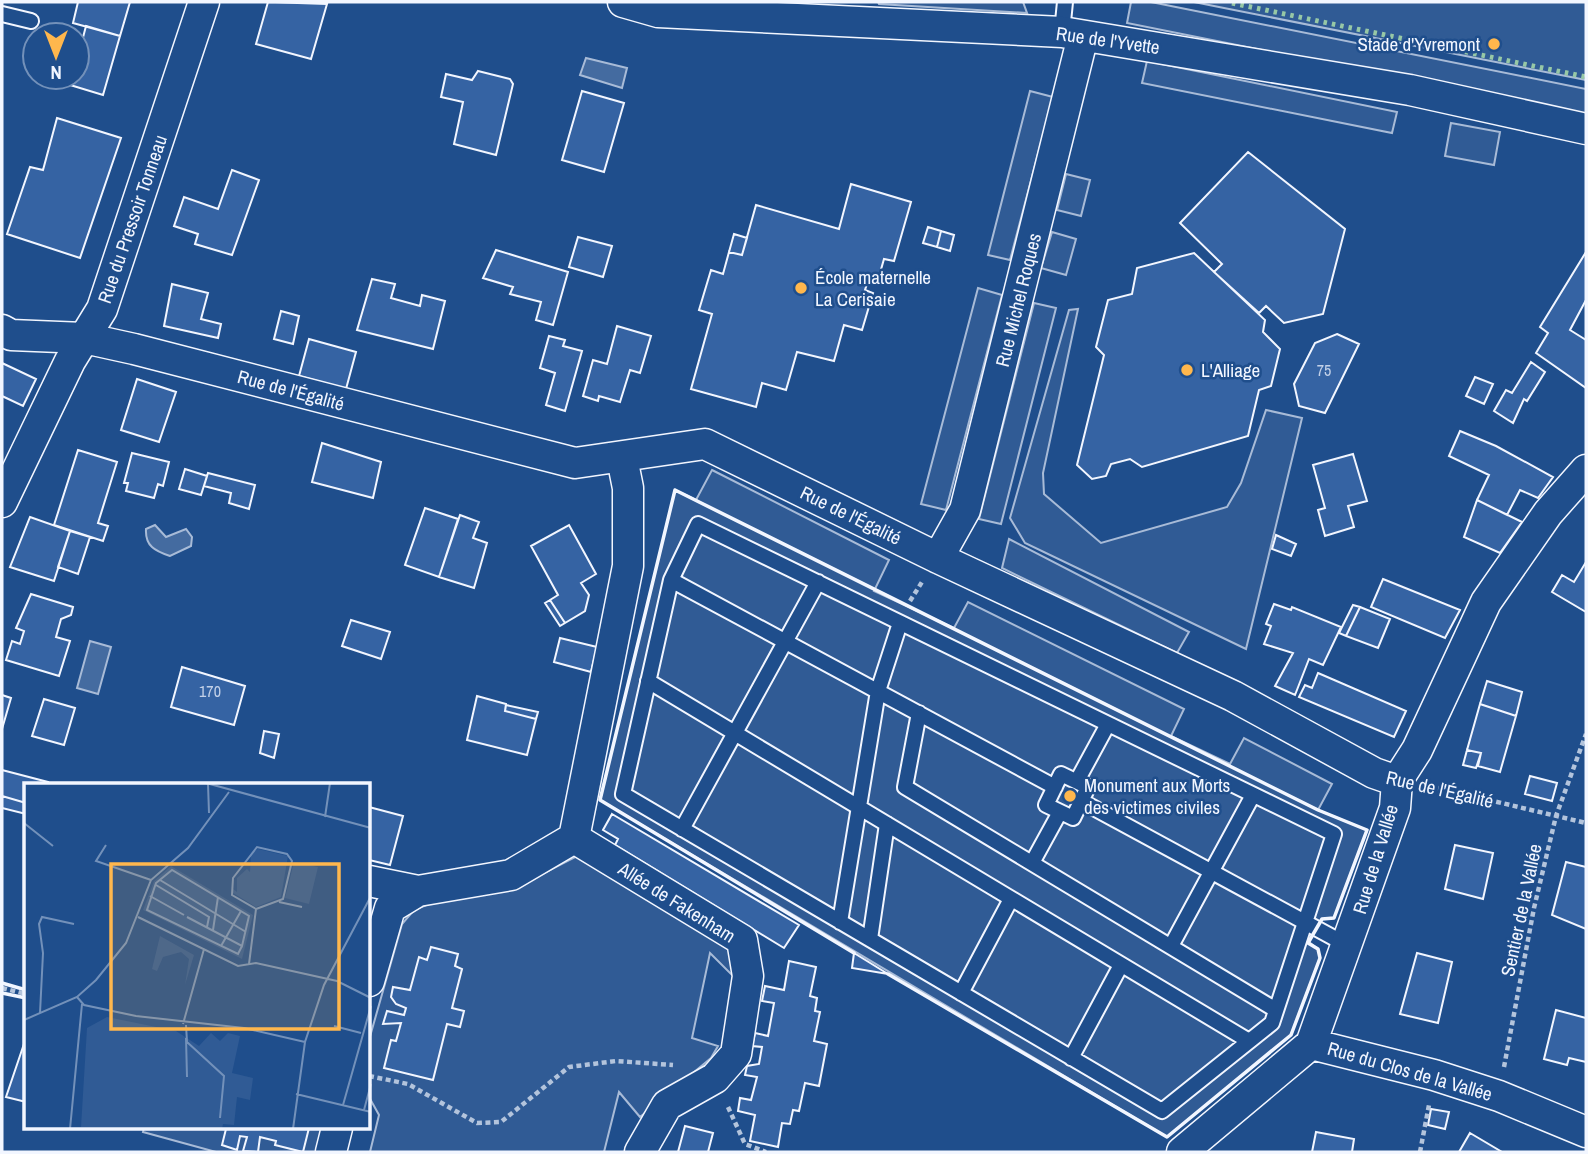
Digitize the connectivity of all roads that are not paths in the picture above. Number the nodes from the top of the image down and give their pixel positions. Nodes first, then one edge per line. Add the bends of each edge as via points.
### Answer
1 (204, 2) edge
2 (623, 2) edge
3 (1065, 2) edge
4 (2, 14) edge
5 (31, 21) dead end
6 (1073, 34) junction
7 (1586, 129) edge
8 (2, 330) edge
9 (84, 338) junction
10 (622, 458) junction
11 (1586, 470) edge
12 (2, 502) edge
13 (938, 558) junction
14 (671, 580) junction
15 (818, 582) junction
16 (900, 623) junction
17 (785, 641) junction
18 (648, 681) junction
19 (878, 691) junction
20 (919, 713) junction
21 (1108, 724) junction
22 (734, 733) junction
23 (1077, 781) junction
24 (1397, 781) junction
25 (1055, 787) junction
26 (1253, 795) junction
27 (1081, 801) junction
28 (858, 808) junction
29 (1060, 812) junction
30 (887, 824) junction
31 (682, 829) junction
32 (574, 838) junction
33 (1032, 863) junction
34 (1212, 872) junction
35 (371, 881) edge
36 (418, 891) junction
37 (1012, 899) junction
38 (840, 922) junction
39 (1306, 923) junction
40 (870, 939) junction
41 (1347, 945) junction
42 (1171, 946) junction
43 (1121, 965) junction
44 (371, 974) edge
45 (961, 993) junction
46 (1276, 1010) junction
47 (1249, 1041) junction
48 (1311, 1044) junction
49 (1071, 1058) junction
50 (336, 1130) edge
51 (1586, 1132) edge
52 (331, 1152) edge
53 (640, 1152) edge
54 (1182, 1152) edge

1 - 9 street, Rue du Pressoir Tonneau via 102,309
2 - 6 street, Rue de l'Yvette via 658,12
3 - 6 lane
4 - 5 lane
6 - 7 street, Rue de l'Yvette via 1410,90
6 - 13 street, Rue Michel Roques via 965,510
8 - 9 street, Rue de l'Égalité via 20,336
9 - 10 street, Rue de l'Égalité via 575,463
9 - 12 street, Rue du Pressoir Tonneau
10 - 13 street, Rue de l'Égalité via 705,444
10 - 32 street via 628,488 628,566
11 - 24 street, Rue de la Vallée via 1548,513 1486,602 1417,750
13 - 24 street, Rue de l'Égalité via 1233,696
14 - 15 lane via 698,524
14 - 17 lane
14 - 18 lane
15 - 16 lane
15 - 17 lane
16 - 19 lane
16 - 21 lane
17 - 19 lane
17 - 22 lane
18 - 22 lane
18 - 31 lane via 623,794
19 - 20 lane
19 - 28 lane
20 - 25 lane
20 - 33 lane via 905,787
21 - 23 lane
21 - 26 lane
22 - 28 lane
22 - 31 lane
23 - 25 lane via 1061,774
23 - 27 lane via 1088,787
24 - 41 street, Rue de la Vallée via 1395,808
25 - 29 lane via 1046,805
26 - 34 lane
26 - 39 lane via 1334,834
27 - 29 lane via 1073,818
27 - 34 lane
28 - 30 lane
28 - 38 lane
29 - 33 lane
30 - 37 lane
30 - 40 lane
31 - 38 lane
32 - 36 street via 511,875
32 - 53 street, Allée de Fakenham via 741,940 748,976 736,1054 716,1078 667,1105
33 - 42 lane
34 - 39 lane
34 - 42 lane
35 - 36 street
36 - 44 street via 390,908
37 - 43 lane
37 - 45 lane
38 - 40 lane
39 - 41 lane
39 - 46 lane
40 - 45 lane
41 - 48 street, Rue de la Vallée
42 - 46 lane
43 - 47 lane
43 - 49 lane
45 - 49 lane
46 - 47 lane via 1272,1023
47 - 49 lane via 1162,1111
48 - 51 street, Rue du Clos de la Vallée via 1434,1075
48 - 54 street
50 - 52 street

